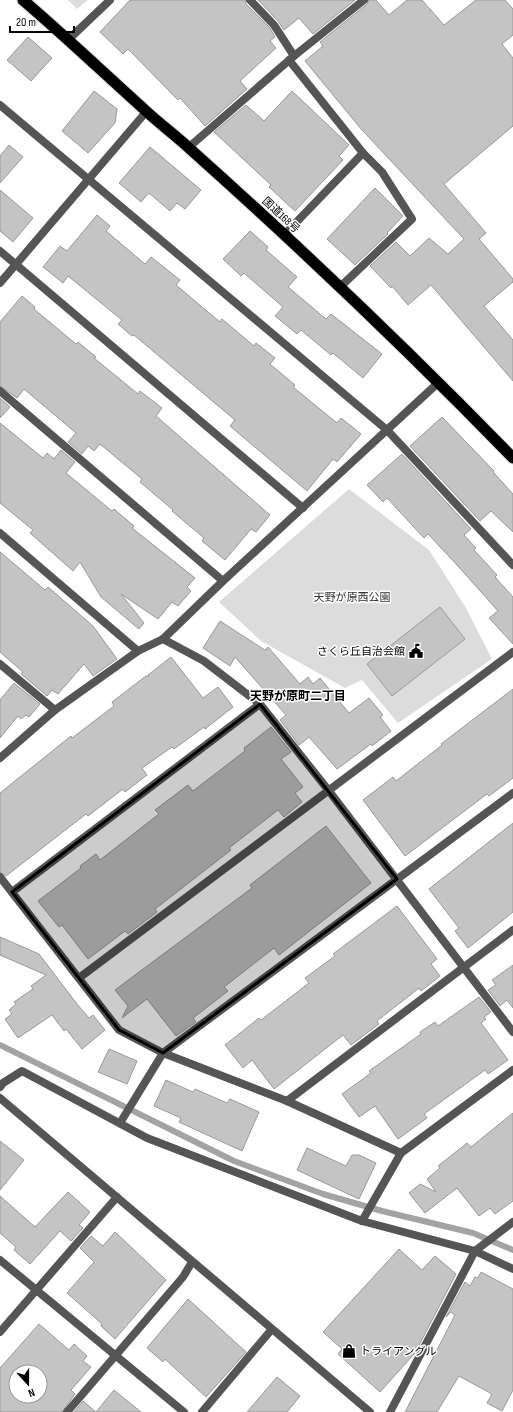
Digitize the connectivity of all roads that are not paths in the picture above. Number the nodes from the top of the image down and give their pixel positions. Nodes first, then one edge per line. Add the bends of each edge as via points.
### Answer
1 (23, 0) edge
2 (110, 0) edge
3 (250, 0) edge
4 (364, 0) edge
5 (69, 39) junction
6 (292, 58) junction
7 (0, 106) edge
8 (146, 112) junction
9 (189, 147) junction
10 (363, 153) junction
11 (88, 180) junction
12 (284, 235) junction
13 (0, 251) edge
14 (16, 264) junction
15 (0, 282) edge
16 (340, 288) junction
17 (439, 382) junction
18 (0, 391) edge
19 (387, 430) junction
20 (513, 458) edge
21 (303, 508) junction
22 (0, 533) edge
23 (513, 565) edge
24 (223, 581) junction
25 (163, 639) junction
26 (138, 652) junction
27 (510, 654) edge
28 (0, 664) edge
29 (513, 664) edge
30 (260, 704) junction
31 (55, 710) junction
32 (0, 758) edge
33 (329, 790) junction
34 (513, 793) edge
35 (0, 877) edge
36 (397, 879) junction
37 (12, 892) junction
38 (513, 930) edge
39 (464, 967) junction
40 (79, 978) junction
41 (513, 1032) edge
42 (163, 1053) junction
43 (513, 1070) edge
44 (0, 1087) edge
45 (0, 1098) edge
46 (286, 1101) junction
47 (120, 1123) junction
48 (401, 1153) junction
49 (117, 1197) junction
50 (362, 1221) junction
51 (513, 1222) edge
52 (475, 1251) junction
53 (0, 1260) edge
54 (192, 1262) junction
55 (513, 1269) edge
56 (36, 1290) junction
57 (272, 1329) junction
58 (0, 1332) edge
59 (115, 1356) junction
60 (67, 1412) edge
61 (184, 1412) edge
62 (202, 1412) edge
63 (370, 1412) edge
64 (390, 1412) edge

1 - 5 highway, 国道168号
2 - 5 street
3 - 6 street via 274,25
4 - 6 street
5 - 8 highway, 国道168号
6 - 9 street
6 - 10 street
7 - 11 street
8 - 9 highway, 国道168号
8 - 11 street
9 - 12 highway, 国道168号
10 - 12 street
10 - 16 street via 382,172 412,219
11 - 14 street
11 - 19 street
12 - 16 highway, 国道168号
13 - 14 street
14 - 15 street
14 - 21 street
16 - 17 highway, 国道168号
17 - 19 street
17 - 20 highway, 国道168号
18 - 24 street
19 - 21 street
19 - 23 street
21 - 24 street
22 - 26 street
24 - 25 street
25 - 26 street
25 - 30 street via 204,661
26 - 31 street
27 - 29 street
27 - 33 street
28 - 31 street
30 - 33 street
30 - 37 street
31 - 32 street
33 - 36 street
33 - 40 street
34 - 36 street
35 - 37 street
36 - 39 street
36 - 42 street
37 - 40 street
38 - 39 street
39 - 41 street
39 - 46 street
40 - 42 street via 119,1030
42 - 46 street
42 - 47 street
43 - 48 street
44 - 47 street via 22,1071
45 - 49 street
46 - 48 street
47 - 50 street via 147,1138
48 - 50 street
49 - 54 street
49 - 56 street
50 - 52 street
51 - 52 street
52 - 55 street
52 - 64 street
53 - 56 street
54 - 57 street
54 - 59 street via 183,1277
56 - 58 street
56 - 59 street
57 - 62 street
57 - 63 street
59 - 60 street
59 - 61 street

